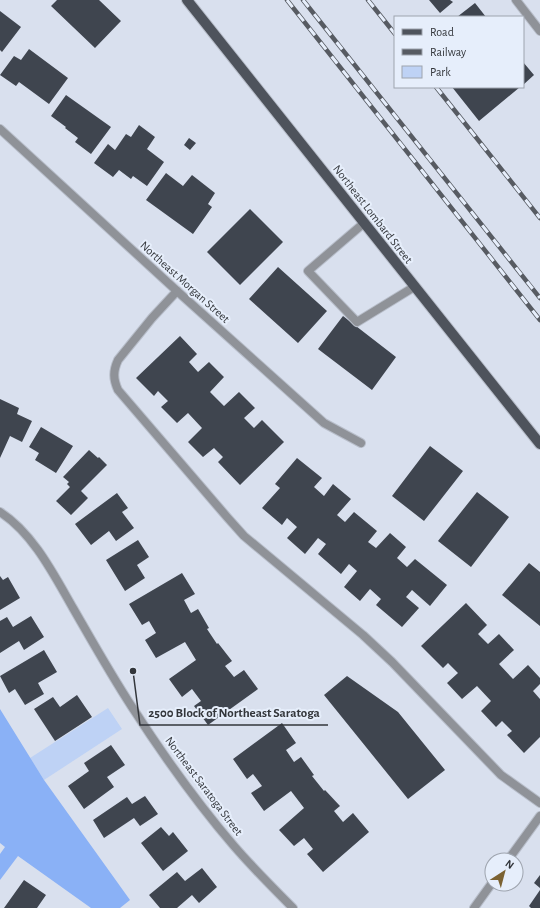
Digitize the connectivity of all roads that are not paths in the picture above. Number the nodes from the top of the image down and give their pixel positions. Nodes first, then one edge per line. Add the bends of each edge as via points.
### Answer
1 (187, 0) edge
2 (516, 0) edge
3 (540, 31) edge
4 (0, 129) edge
5 (364, 223) junction
6 (414, 286) junction
7 (177, 291) junction
8 (361, 443) dead end
9 (540, 444) edge
10 (0, 512) edge
11 (540, 803) edge
12 (540, 816) edge
13 (514, 852) edge
14 (486, 892) edge
15 (293, 908) edge
16 (474, 908) edge

1 - 5 main road, Northeast Lombard Street
2 - 3 street
4 - 7 street, Northeast Morgan Street
5 - 6 main road, Northeast Lombard Street
5 - 6 street via 308,270 356,322
6 - 9 main road, Northeast Lombard Street
7 - 8 street, Northeast Morgan Street via 324,423
7 - 11 street via 118,360 114,382 118,390 244,536 363,635 501,775
10 - 15 street, Northeast Saratoga Street via 26,536 46,562 117,684 185,783 234,846
12 - 13 street
14 - 16 street

